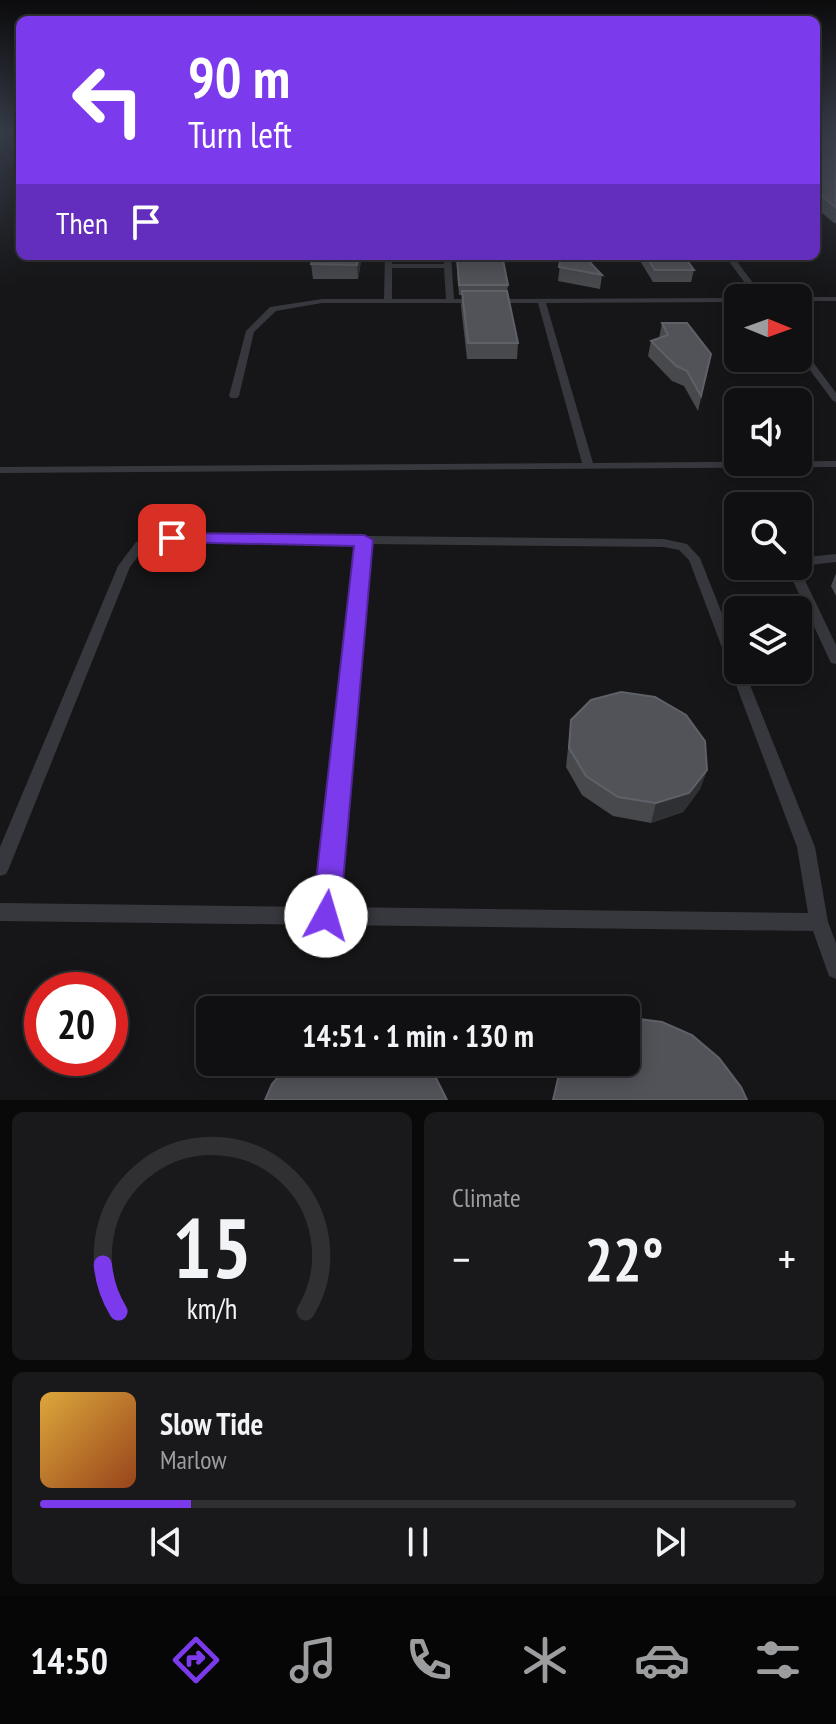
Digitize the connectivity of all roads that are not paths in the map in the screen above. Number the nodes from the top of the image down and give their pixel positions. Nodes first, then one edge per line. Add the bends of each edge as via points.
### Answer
1 (389, 260) edge
2 (447, 260) edge
3 (732, 260) edge
4 (388, 266) junction
5 (447, 266) junction
6 (750, 284) edge
7 (812, 299) edge
8 (836, 299) edge
9 (724, 300) edge
10 (388, 301) junction
11 (450, 301) junction
12 (541, 301) junction
13 (812, 367) edge
14 (234, 396) dead end
15 (836, 399) edge
16 (836, 464) edge
17 (588, 465) junction
18 (0, 470) edge
19 (364, 540) junction
20 (836, 558) edge
21 (812, 562) edge
22 (799, 580) edge
23 (836, 659) edge
24 (0, 868) edge
25 (0, 912) edge
26 (326, 916) junction
27 (819, 922) junction
28 (836, 969) edge

1 - 4 lane
2 - 5 lane
3 - 6 lane
4 - 5 lane
4 - 10 lane
5 - 11 lane
7 - 8 lane
9 - 12 lane
10 - 11 lane
10 - 14 lane via 322,301 273,309 250,331
11 - 12 lane
12 - 17 lane
13 - 15 lane
16 - 17 lane
17 - 18 lane
19 - 24 lane via 172,538 140,545 124,566
19 - 26 lane
19 - 27 lane via 683,547 694,558 806,847
20 - 21 lane
22 - 23 lane
25 - 26 lane
26 - 27 lane
27 - 28 lane

